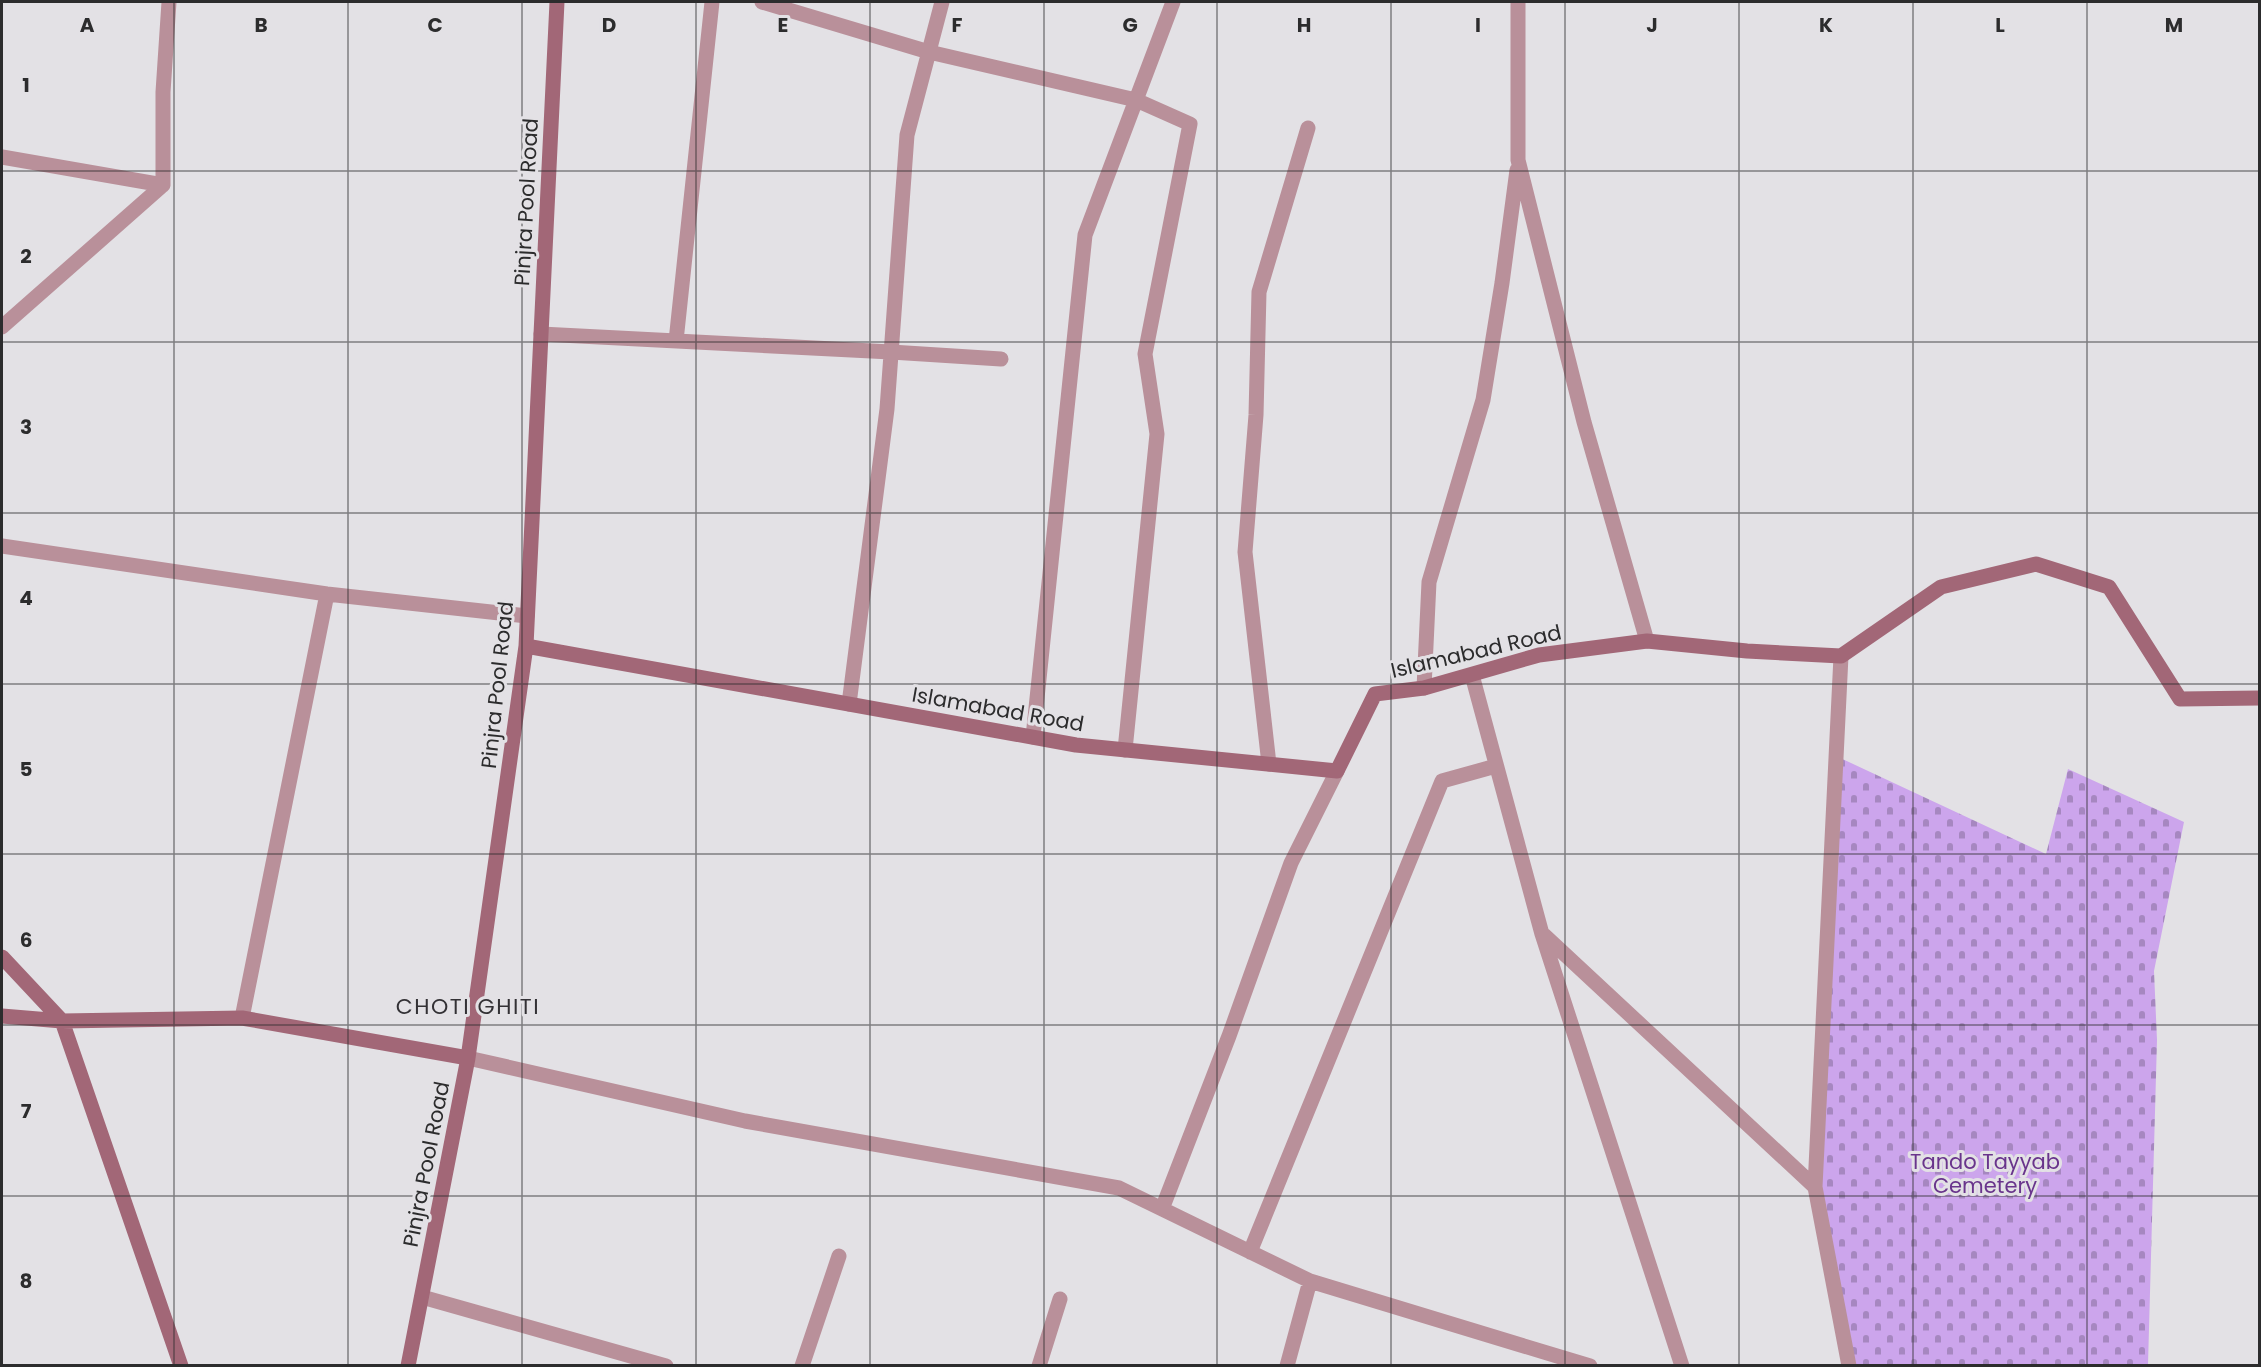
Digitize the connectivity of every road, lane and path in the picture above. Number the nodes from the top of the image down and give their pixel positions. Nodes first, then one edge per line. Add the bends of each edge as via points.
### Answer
1 (170, 2) edge
2 (557, 2) edge
3 (712, 2) edge
4 (762, 2) edge
5 (942, 2) edge
6 (1173, 2) edge
7 (1518, 2) edge
8 (929, 52) junction
9 (1136, 100) junction
10 (1308, 128) dead end
11 (2, 157) edge
12 (1518, 160) junction
13 (163, 185) junction
14 (2, 327) edge
15 (541, 334) junction
16 (676, 341) junction
17 (891, 352) junction
18 (1001, 359) dead end
19 (2, 546) edge
20 (327, 594) junction
21 (527, 616) junction
22 (1647, 641) junction
23 (526, 646) junction
24 (1841, 656) junction
25 (1472, 675) junction
26 (1424, 688) junction
27 (2259, 698) edge
28 (849, 704) junction
29 (1033, 737) junction
30 (1125, 750) junction
31 (1269, 764) junction
32 (1496, 766) junction
33 (1337, 771) junction
34 (1542, 934) junction
35 (2, 957) edge
36 (2, 1016) edge
37 (242, 1018) junction
38 (62, 1021) junction
39 (468, 1058) junction
40 (1815, 1187) junction
41 (1162, 1209) junction
42 (1250, 1252) junction
43 (839, 1256) dead end
44 (1310, 1281) junction
45 (422, 1297) junction
46 (1060, 1299) dead end
47 (181, 1365) edge
48 (408, 1365) edge
49 (666, 1365) edge
50 (802, 1365) edge
51 (1039, 1365) edge
52 (1287, 1365) edge
53 (1590, 1365) edge
54 (1682, 1365) edge
55 (1849, 1365) edge

1 - 13 street via 163,92
2 - 15 street, Pinjra Pool Road
3 - 16 street
4 - 8 street
5 - 8 street
6 - 9 street
7 - 12 street
8 - 9 street
8 - 17 street via 907,135
9 - 29 street via 1085,235
9 - 30 street via 1190,124 1145,354 1157,434
10 - 31 street via 1259,292 1256,415 1245,552
11 - 13 street
12 - 22 street via 1584,422
12 - 26 street via 1483,400 1429,582
13 - 14 street
15 - 16 street
15 - 21 street, Pinjra Pool Road
16 - 17 street
17 - 18 street
17 - 28 street
19 - 20 street
20 - 21 street
20 - 37 street
21 - 23 street, Pinjra Pool Road
22 - 24 street, Islamabad Road
22 - 25 street, Islamabad Road via 1539,655
23 - 28 street, Islamabad Road
23 - 39 street, Pinjra Pool Road
24 - 27 street via 1941,587 2036,564 2109,587 2180,699
24 - 40 street
25 - 26 street, Islamabad Road
25 - 32 street
26 - 33 street, Islamabad Road via 1375,694
28 - 29 street, Islamabad Road
29 - 30 street, Islamabad Road
30 - 31 street, Islamabad Road
31 - 33 street, Islamabad Road
32 - 34 street
32 - 42 street via 1442,781
33 - 41 street via 1291,863
34 - 40 street
34 - 54 street
35 - 38 street
36 - 38 street
37 - 38 street
37 - 39 street
38 - 47 street
39 - 41 street via 745,1121 1119,1188
39 - 45 street, Pinjra Pool Road
40 - 55 street
41 - 42 street
42 - 44 street
43 - 50 street
44 - 52 street
44 - 53 street
45 - 48 street, Pinjra Pool Road
45 - 49 street
46 - 51 street

